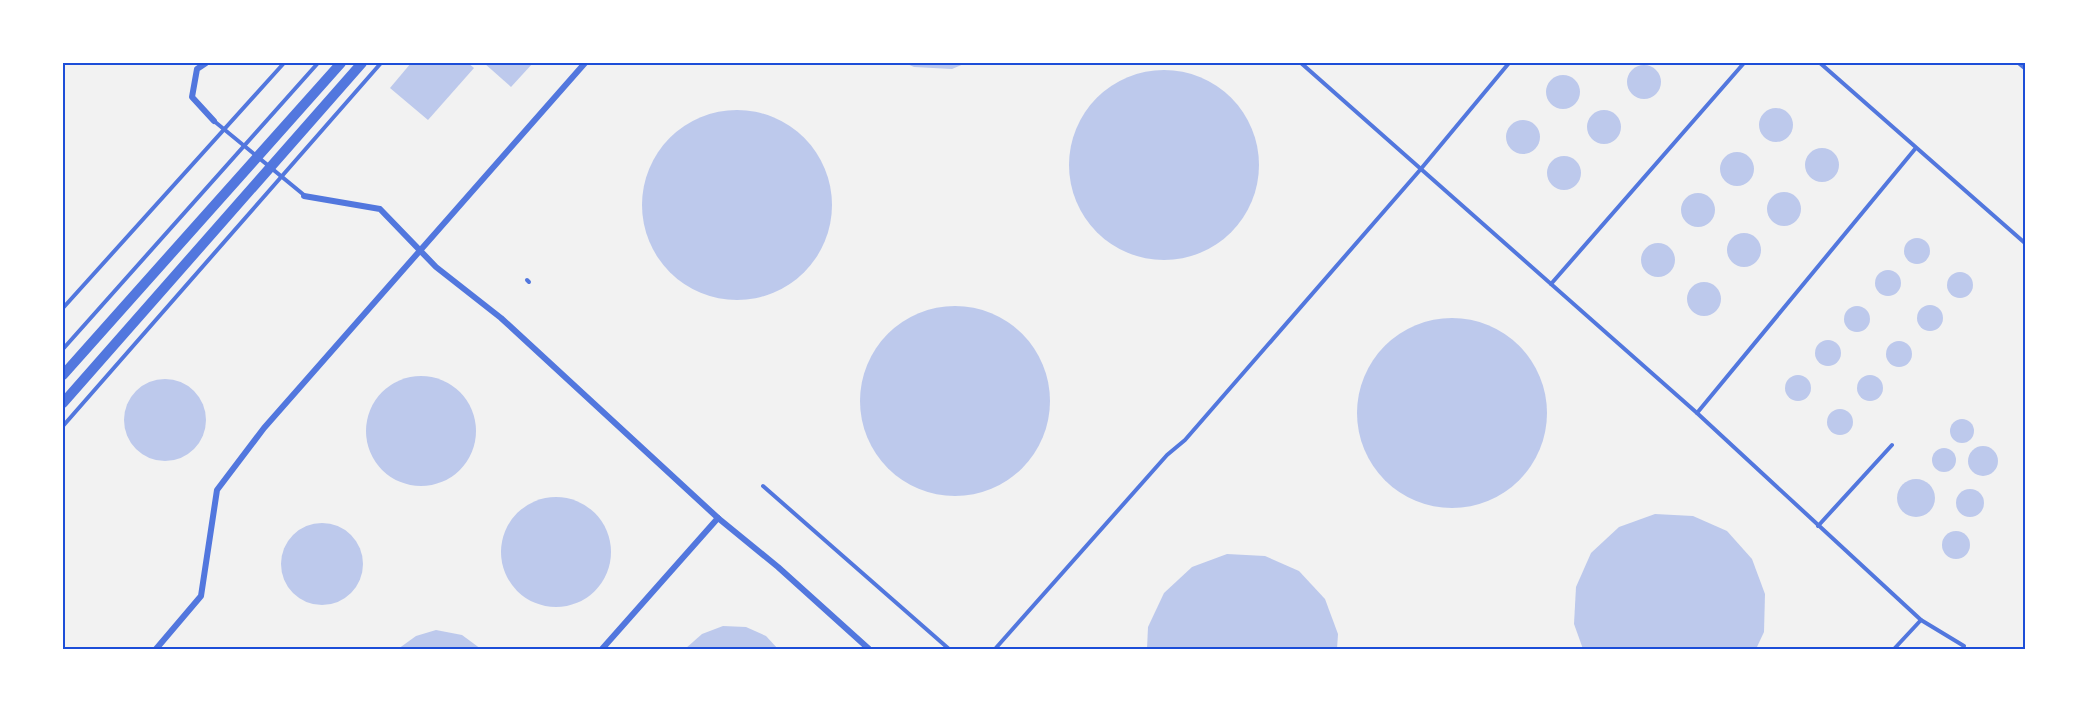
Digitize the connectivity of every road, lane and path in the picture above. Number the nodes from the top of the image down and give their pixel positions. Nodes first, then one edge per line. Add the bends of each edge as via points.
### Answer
1 (206, 63) edge
2 (284, 63) edge
3 (318, 63) edge
4 (341, 63) edge
5 (362, 63) edge
6 (381, 63) edge
7 (585, 63) edge
8 (1301, 63) edge
9 (1509, 63) edge
10 (1744, 63) edge
11 (1820, 63) edge
12 (2020, 63) edge
13 (2026, 68) edge
14 (214, 121) joint
15 (1915, 149) junction
16 (1420, 170) junction
17 (304, 196) joint
18 (2026, 244) edge
19 (421, 248) junction
20 (1551, 284) junction
21 (63, 308) edge
22 (63, 349) edge
23 (63, 375) edge
24 (63, 403) edge
25 (1696, 414) junction
26 (63, 426) edge
27 (1892, 445) dead end
28 (763, 486) dead end
29 (718, 518) junction
30 (1818, 526) junction
31 (1921, 620) junction
32 (1964, 646) dead end
33 (156, 649) edge
34 (602, 649) edge
35 (869, 649) edge
36 (949, 649) edge
37 (995, 649) edge
38 (1894, 649) edge

1 - 14 street via 197,69 192,97
2 - 21 lane
3 - 22 lane
4 - 23 street
5 - 24 street
6 - 26 lane
7 - 19 street
8 - 16 lane
9 - 16 lane
10 - 20 lane
11 - 15 lane
12 - 13 street
14 - 17 lane
15 - 18 lane
15 - 25 lane
16 - 20 lane
16 - 37 lane via 1185,440 1167,455
17 - 19 street via 380,209
19 - 29 street via 436,267 501,318
19 - 33 street via 264,429 217,490 201,596
20 - 25 lane
25 - 30 lane
27 - 30 lane
28 - 36 lane
29 - 34 street
29 - 35 street
30 - 31 lane
31 - 32 lane
31 - 38 lane

